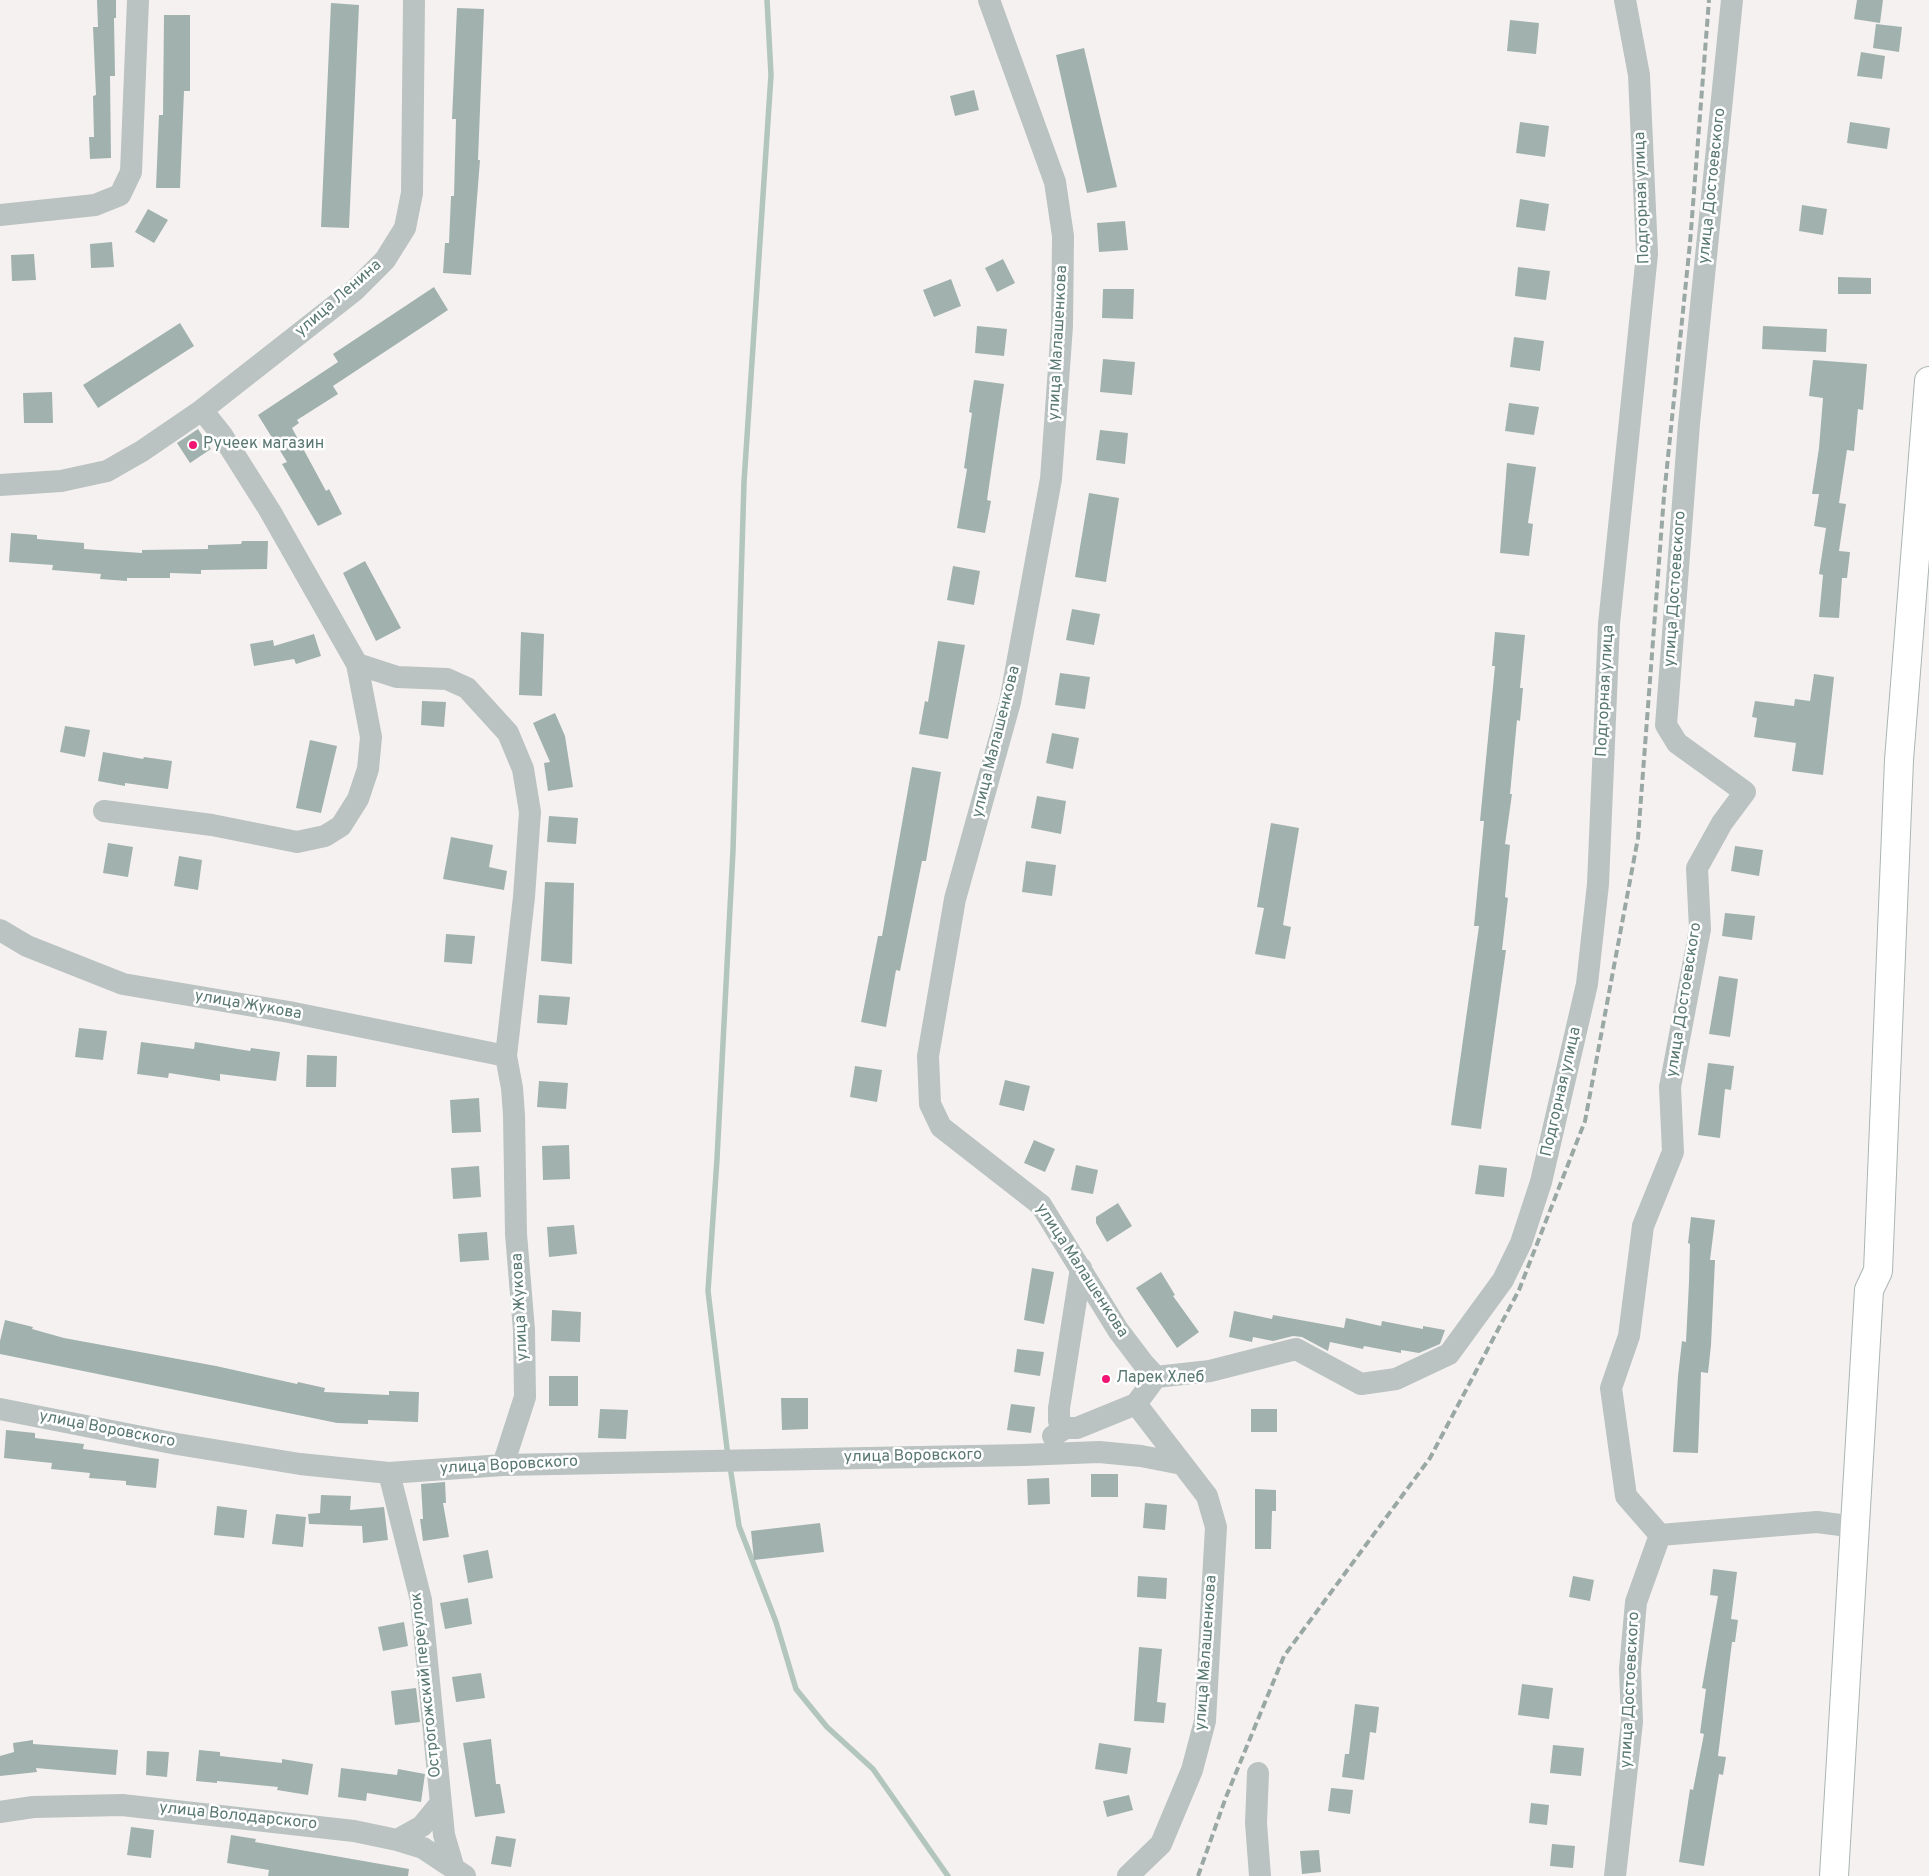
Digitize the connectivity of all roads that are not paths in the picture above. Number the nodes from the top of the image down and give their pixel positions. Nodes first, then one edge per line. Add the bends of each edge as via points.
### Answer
1 (138, 0) edge
2 (414, 0) edge
3 (989, 0) edge
4 (1625, 0) edge
5 (1732, 0) edge
6 (0, 214) edge
7 (1929, 381) edge
8 (202, 410) junction
9 (0, 485) edge
10 (357, 664) junction
11 (104, 810) dead end
12 (0, 930) edge
13 (506, 1056) junction
14 (1081, 1268) junction
15 (1156, 1377) junction
16 (1136, 1404) junction
17 (0, 1409) edge
18 (1066, 1428) junction
19 (1023, 1455) junction
20 (1182, 1464) junction
21 (503, 1465) junction
22 (389, 1473) junction
23 (1856, 1527) junction
24 (1660, 1535) junction
25 (1258, 1773) dead end
26 (440, 1804) junction
27 (0, 1812) edge
28 (397, 1840) junction
29 (459, 1872) edge
30 (1128, 1876) edge
31 (1260, 1876) edge
32 (1615, 1876) edge
33 (1834, 1876) edge

1 - 6 street via 131,172 120,195 95,205
2 - 8 street, улица Ленина via 412,193 405,228 385,260 354,290
3 - 14 street, улица Малашенкова via 1055,182 1063,236 1062,326 1051,479 1010,702 955,899 928,1056 930,1104 941,1127 1041,1205
4 - 15 street, Подгорная улица via 1638,75 1647,254 1609,624 1598,884 1587,984 1541,1182 1521,1243 1502,1280 1449,1354 1396,1379 1361,1384 1296,1349 1210,1371
5 - 24 street, улица Достоевского via 1689,424 1666,725 1677,743 1745,792 1722,823 1697,868 1700,929 1670,1087 1673,1152 1643,1226 1629,1336 1611,1388 1626,1496
7 - 23 main road via 1899,760 1878,1271 1869,1290
8 - 9 street, улица Ленина via 106,471 61,481
8 - 10 street via 222,435 270,511
10 - 11 street via 371,738 368,769 358,799 341,826 325,836 297,842 212,825
10 - 13 street, улица Жукова via 397,677 446,679 467,688 508,733 523,769 530,812
12 - 13 street, улица Жукова via 27,946 124,984 289,1012
13 - 21 street, улица Жукова via 514,1115 516,1234 524,1330 525,1397
14 - 15 street, улица Малашенкова via 1118,1330
14 - 18 street via 1059,1408 1059,1421
15 - 16 street
16 - 18 street via 1077,1428
16 - 20 street, улица Малашенкова
17 - 22 street, улица Воровского via 177,1444 300,1464
18 - 19 street
19 - 20 street, улица Воровского via 1099,1452
19 - 21 street, улица Воровского
20 - 30 street, улица Малашенкова via 1207,1496 1216,1526 1205,1721 1192,1770 1161,1844
21 - 22 street, улица Воровского
22 - 26 street, Острогожский переулок via 421,1600
23 - 24 street via 1817,1522
23 - 33 main road
24 - 32 street, улица Достоевского via 1636,1602 1630,1669 1632,1722
25 - 31 street via 1256,1822
26 - 28 street via 422,1826
26 - 29 street, Острогожский переулок via 444,1835
27 - 28 street, улица Володарского via 33,1807 122,1805 354,1831
28 - 29 street, улица Володарского via 423,1848

